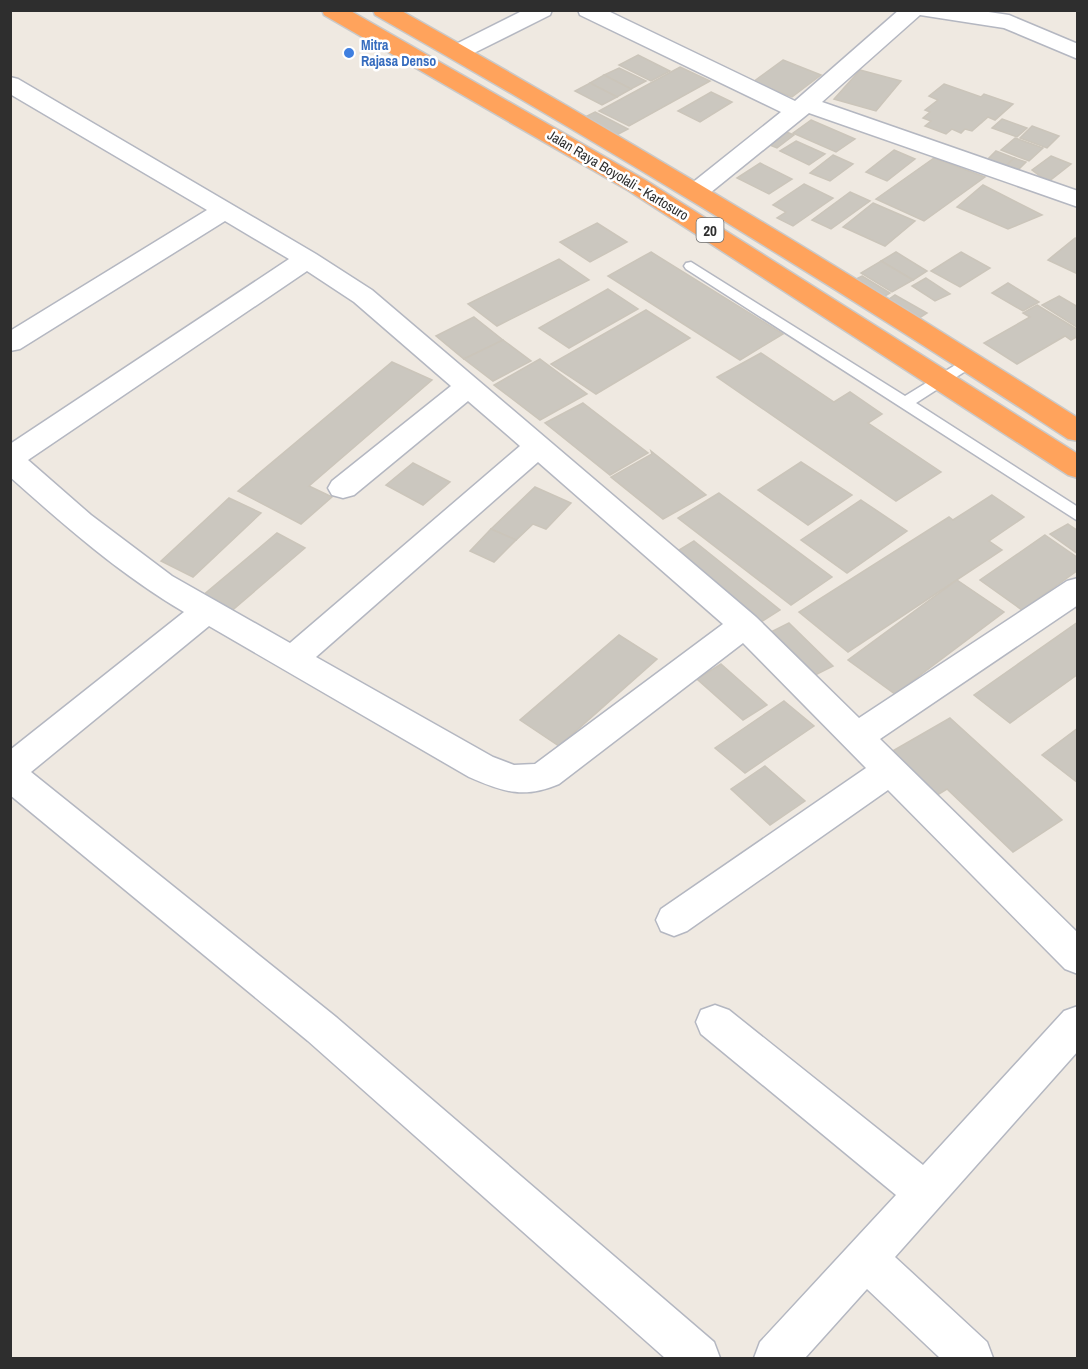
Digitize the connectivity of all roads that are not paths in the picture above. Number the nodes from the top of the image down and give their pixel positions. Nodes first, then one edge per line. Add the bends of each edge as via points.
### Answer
1 (332, 10) edge
2 (383, 10) edge
3 (542, 10) edge
4 (588, 10) edge
5 (912, 10) edge
6 (927, 10) edge
7 (966, 13) edge
8 (458, 52) junction
9 (1077, 52) edge
10 (10, 84) edge
11 (801, 107) junction
12 (696, 192) junction
13 (1077, 200) edge
14 (225, 210) junction
15 (307, 259) junction
16 (692, 266) dead end
17 (10, 343) edge
18 (970, 362) junction
19 (942, 380) junction
20 (468, 387) junction
21 (905, 403) junction
22 (1077, 432) edge
23 (537, 447) junction
24 (10, 459) edge
25 (1077, 468) edge
26 (343, 488) dead end
27 (1077, 515) edge
28 (1077, 589) edge
29 (207, 611) junction
30 (745, 624) junction
31 (293, 659) junction
32 (857, 737) junction
33 (10, 770) edge
34 (891, 770) junction
35 (10, 776) edge
36 (675, 920) dead end
37 (1077, 958) edge
38 (715, 1022) dead end
39 (1077, 1023) edge
40 (926, 1194) junction
41 (866, 1259) junction
42 (698, 1359) edge
43 (776, 1359) edge
44 (971, 1359) edge

1 - 19 highway, Jalan Raya Boyolali - Kartosuro / 20 via 638,186
2 - 8 highway, Jalan Raya Boyolali - Kartosuro / 20
3 - 8 street
4 - 11 street
5 - 11 street
6 - 7 street
7 - 9 street via 1009,22
8 - 12 highway, Jalan Raya Boyolali - Kartosuro / 20
10 - 14 street
11 - 12 street
11 - 13 street
12 - 18 highway, Jalan Raya Boyolali - Kartosuro / 20
14 - 15 street
14 - 17 street
15 - 20 street via 363,296
15 - 24 street
16 - 21 lane
18 - 19 lane
18 - 22 highway, Jalan Raya Boyolali - Kartosuro / 20
19 - 21 lane
19 - 25 highway, Jalan Raya Boyolali - Kartosuro / 20
20 - 23 street
20 - 26 street
21 - 27 lane
23 - 30 street
23 - 31 street
24 - 29 street via 131,562
28 - 32 street
29 - 31 street
29 - 33 street
30 - 31 street via 547,774 533,780 513,779 481,767
30 - 32 street
32 - 34 street
34 - 36 street
34 - 37 street
35 - 42 street via 322,1029
38 - 40 street
39 - 40 street
40 - 41 street
41 - 43 street
41 - 44 street

